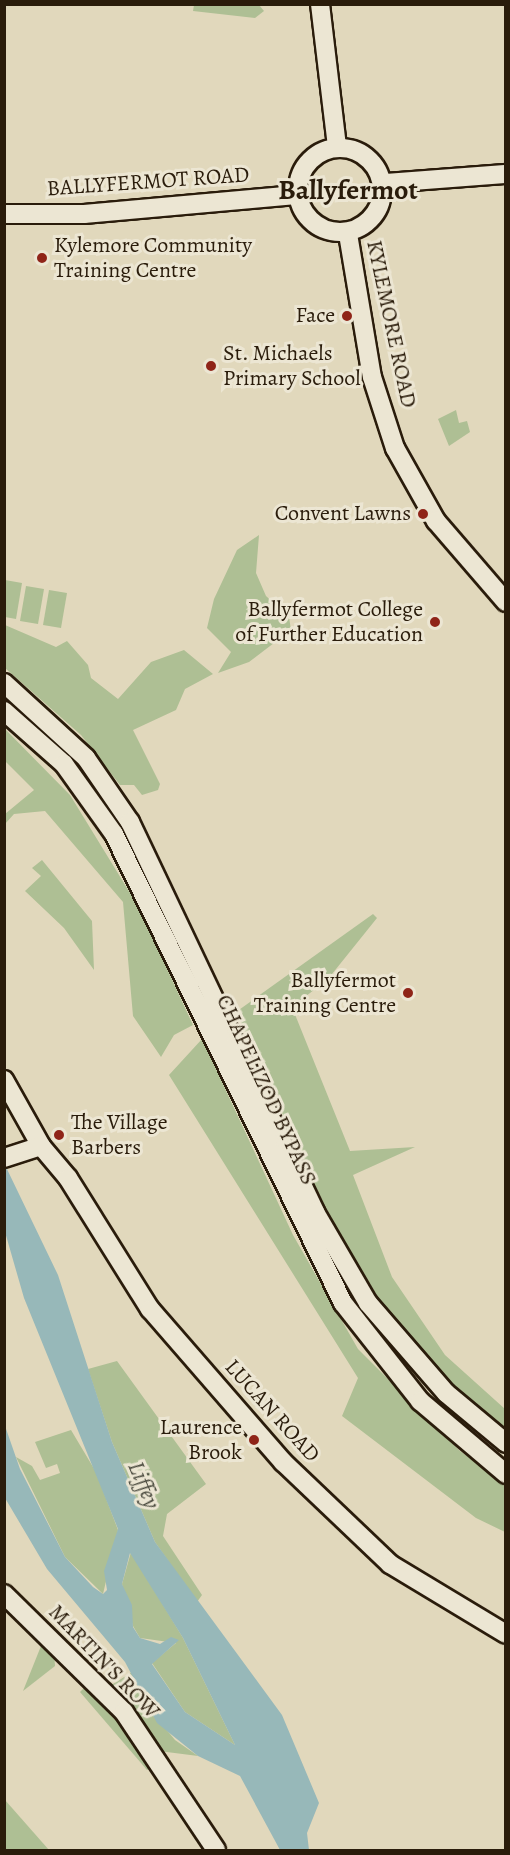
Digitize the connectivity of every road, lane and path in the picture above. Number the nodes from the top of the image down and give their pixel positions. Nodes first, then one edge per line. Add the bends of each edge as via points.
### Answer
1 (320, 4) edge
2 (337, 147) junction
3 (506, 174) edge
4 (385, 183) junction
5 (296, 195) junction
6 (4, 214) edge
7 (348, 234) junction
8 (506, 602) edge
9 (4, 683) edge
10 (4, 711) edge
11 (4, 1080) edge
12 (41, 1146) junction
13 (5, 1158) edge
14 (506, 1443) edge
15 (506, 1474) edge
16 (8, 1598) edge
17 (506, 1634) edge
18 (216, 1851) edge

1 - 2 main road
2 - 4 main road via 364,157
2 - 5 main road via 309,163
3 - 4 main road
4 - 7 main road via 374,212
5 - 6 main road, BALLYFERMOT ROAD via 84,214
5 - 7 main road via 311,221
7 - 8 main road, KYLEMORE ROAD via 372,377 395,448 442,531
9 - 14 main road, CHAPELIZOD BYPASS via 86,758 130,822 315,1212 368,1303 431,1378
10 - 15 main road, CHAPELIZOD BYPASS via 64,764 114,834 344,1303 420,1401
11 - 12 main road, LUCAN ROAD
12 - 13 main road
12 - 17 main road, LUCAN ROAD via 58,1166 150,1309 283,1462 390,1563
16 - 18 main road, MARTIN'S ROW via 124,1712

